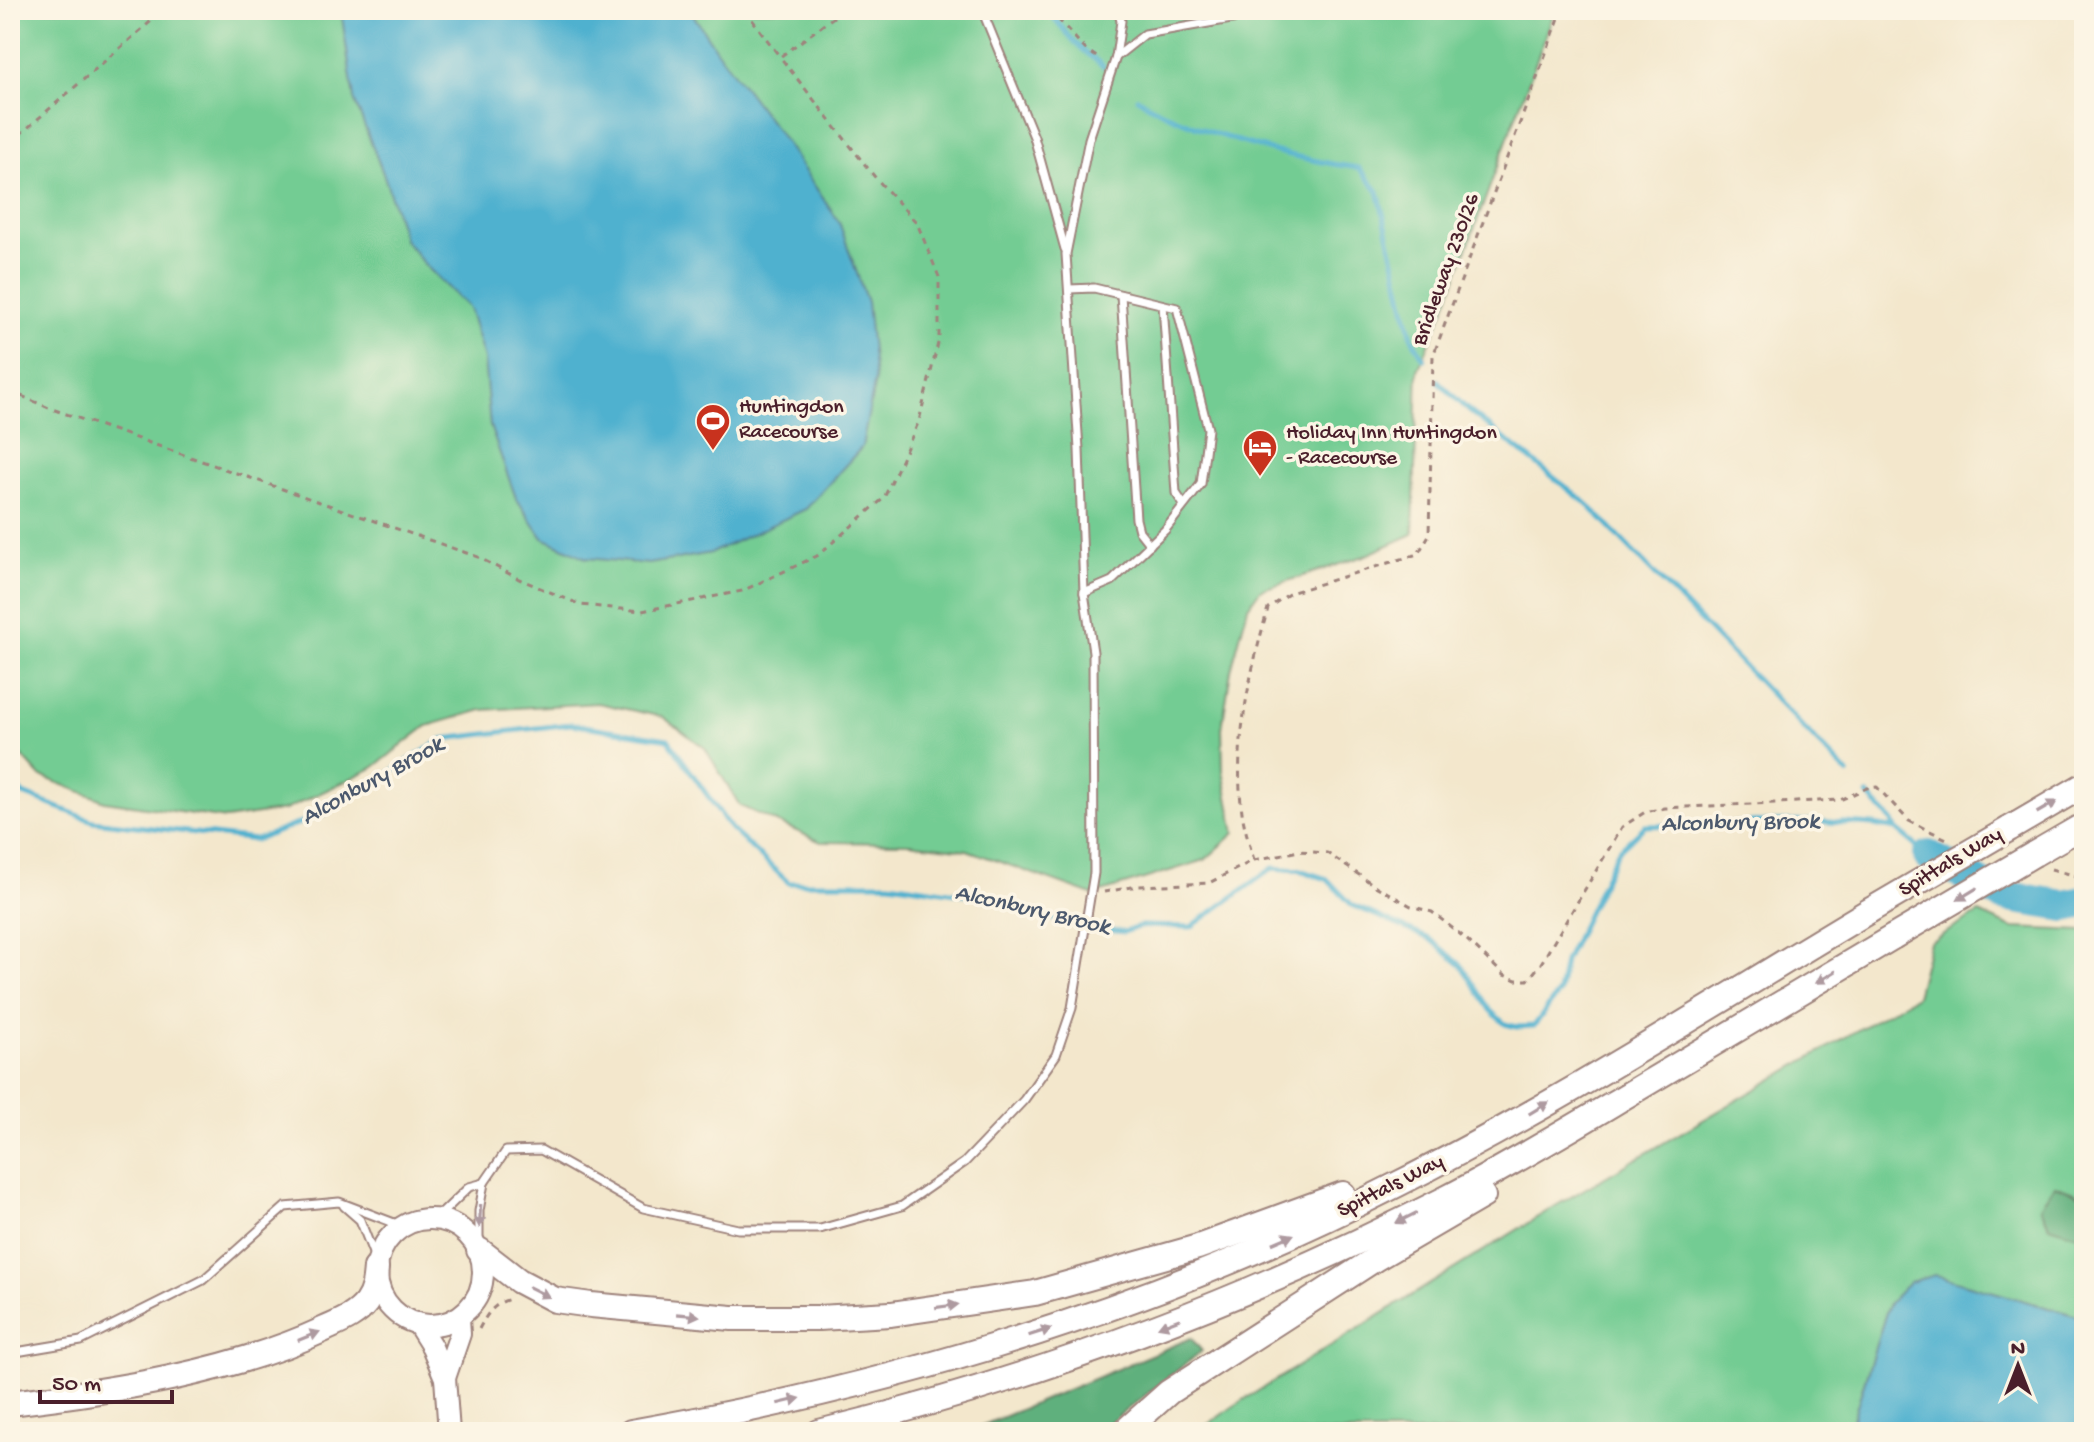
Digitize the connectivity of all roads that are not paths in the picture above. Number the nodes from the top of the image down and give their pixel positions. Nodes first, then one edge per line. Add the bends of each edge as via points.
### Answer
1 (982, 10) edge
2 (1118, 10) edge
3 (1283, 10) edge
4 (1116, 57) junction
5 (1066, 254) junction
6 (1069, 289) junction
7 (1121, 295) junction
8 (1163, 305) junction
9 (1184, 505) junction
10 (1150, 545) junction
11 (1084, 593) junction
12 (2084, 785) edge
13 (2084, 825) edge
14 (1601, 1110) junction
15 (1509, 1126) junction
16 (484, 1183) junction
17 (339, 1202) junction
18 (437, 1218) junction
19 (402, 1226) junction
20 (479, 1250) junction
21 (377, 1266) junction
22 (459, 1318) junction
23 (417, 1323) junction
24 (10, 1353) edge
25 (445, 1378) junction
26 (10, 1403) edge
27 (448, 1426) edge
28 (631, 1432) edge
29 (819, 1432) edge
30 (1124, 1432) edge

1 - 5 lane via 1034,137
2 - 4 lane
3 - 4 lane via 1145,34
4 - 5 lane via 1089,139
5 - 6 lane
6 - 7 lane
6 - 11 lane
7 - 8 lane
7 - 10 lane via 1136,519
8 - 9 lane via 1176,493
8 - 9 lane via 1177,308 1208,429 1201,484
9 - 10 lane
10 - 11 lane via 1112,581
11 - 16 lane via 1093,652 1096,821 1092,895 1072,1008 1056,1055 1024,1100 965,1162 902,1206 820,1229 738,1229 643,1208 541,1150 506,1151
15 -> 12 highway, Spittals Way, bridge
13 -> 14 highway, Spittals Way, bridge via 2042,861 1893,937
14 -> 29 highway, Spittals Way via 1422,1210 1209,1308 961,1395
14 - 30 highway via 1509,1181 1375,1259 1169,1392
20 -> 15 highway via 555,1300 732,1318 891,1314 1035,1293 1198,1247 1299,1213
28 -> 15 highway, Spittals Way via 849,1387 1081,1318 1306,1229
16 - 18 lane via 469,1187
16 -> 20 lane
17 - 19 lane
17 - 21 lane via 360,1220
17 - 24 lane via 285,1207 203,1280 81,1341
18 - 19 main road
18 - 20 main road via 466,1232
19 - 21 main road via 383,1245
20 - 22 main road via 483,1273 478,1295
21 - 23 main road via 389,1306
26 -> 21 highway via 181,1374 277,1348 346,1319 365,1304 374,1289
22 - 23 main road
22 - 25 main road via 460,1334
23 - 25 main road
25 - 27 main road

